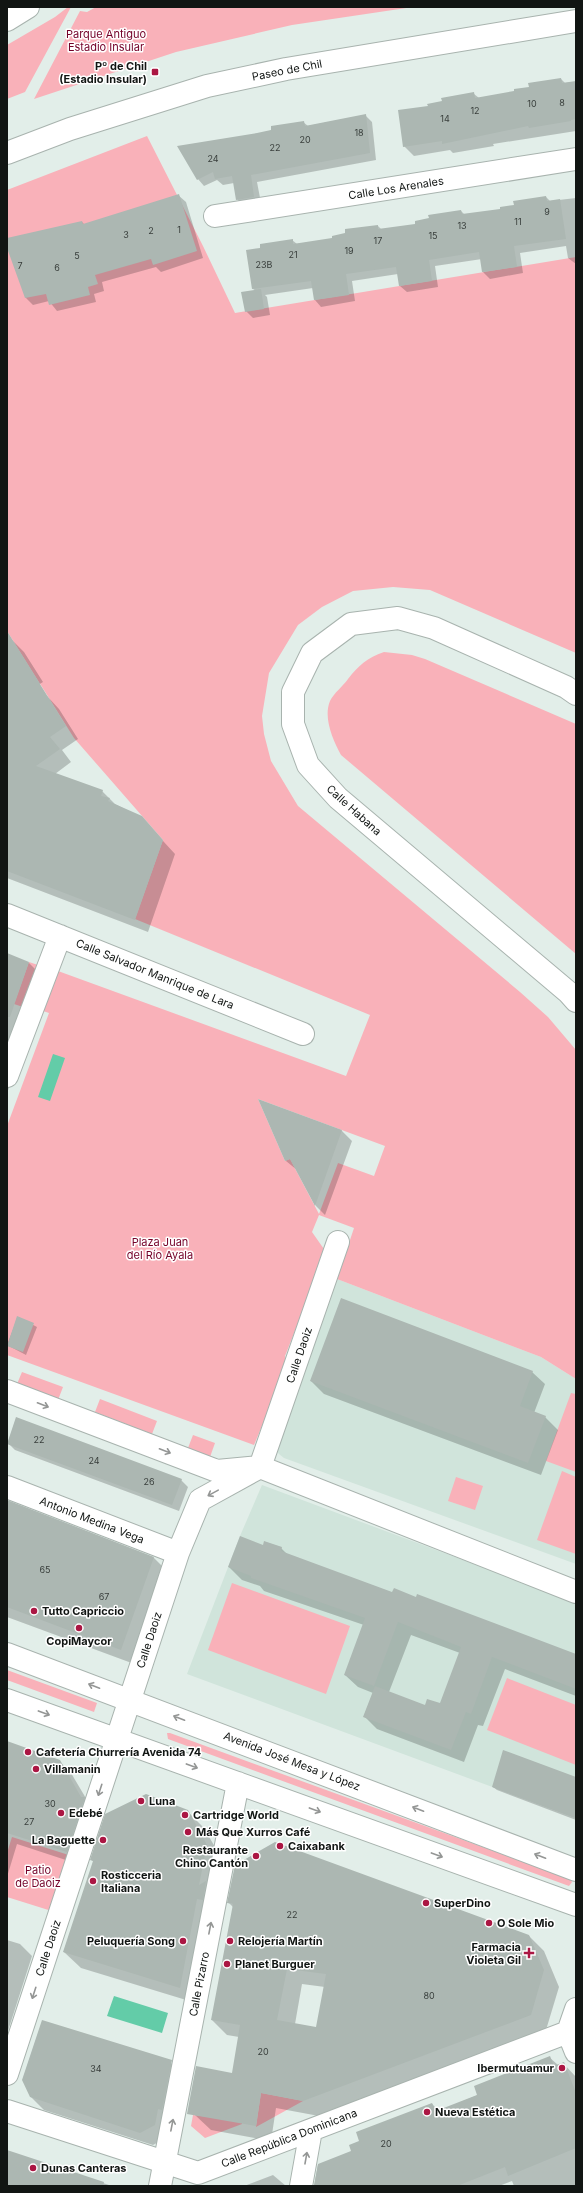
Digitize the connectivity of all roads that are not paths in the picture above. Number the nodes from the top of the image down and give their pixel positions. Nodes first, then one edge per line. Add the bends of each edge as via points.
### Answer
1 (28, 7) edge
2 (7, 20) edge
3 (576, 21) edge
4 (7, 153) edge
5 (576, 159) edge
6 (215, 216) dead end
7 (573, 690) edge
8 (7, 915) edge
9 (60, 936) junction
10 (576, 1001) edge
11 (302, 1034) dead end
12 (7, 1076) edge
13 (338, 1242) dead end
14 (7, 1391) edge
15 (260, 1467) junction
16 (7, 1487) edge
17 (178, 1553) junction
18 (576, 1592) edge
19 (7, 1654) edge
20 (7, 1700) edge
21 (130, 1700) junction
22 (116, 1739) junction
23 (238, 1783) junction
24 (576, 1870) edge
25 (576, 1905) edge
26 (576, 2009) edge
27 (568, 2032) junction
28 (576, 2052) edge
29 (7, 2074) edge
30 (7, 2111) edge
31 (311, 2130) junction
32 (165, 2163) junction
33 (160, 2186) edge
34 (301, 2186) edge

1 - 2 street
3 - 4 street, Paseo de Chil via 286,69 207,86 70,129
5 - 6 street, Calle Los Arenales
7 - 10 street, Calle Habana via 434,628 398,618 372,620 350,624 312,653 293,692 293,724 308,765 338,798
8 - 9 street, Calle Salvador Manrique de Lara
9 - 11 street, Calle Salvador Manrique de Lara
9 - 12 street
13 - 15 street, Calle Daoiz
14 -> 15 street via 217,1471
15 -> 17 street, Calle Daoiz via 200,1500
15 - 18 street
16 - 17 street, Antonio Medina Vega
17 - 21 street, Calle Daoiz
21 -> 19 street, Avenida José Mesa y López
20 -> 22 street
21 - 22 street, Calle Daoiz
24 -> 21 street, Avenida José Mesa y López
22 -> 23 street
22 -> 29 street, Calle Daoiz
23 -> 25 street
32 -> 23 street, Calle Pizarro
26 - 27 street
27 - 28 street
27 - 31 street, Calle República Dominicana
30 - 32 street, Calle República Dominicana
31 - 32 street, Calle República Dominicana via 198,2172
34 -> 31 street
32 - 33 street, Calle Pizarro

